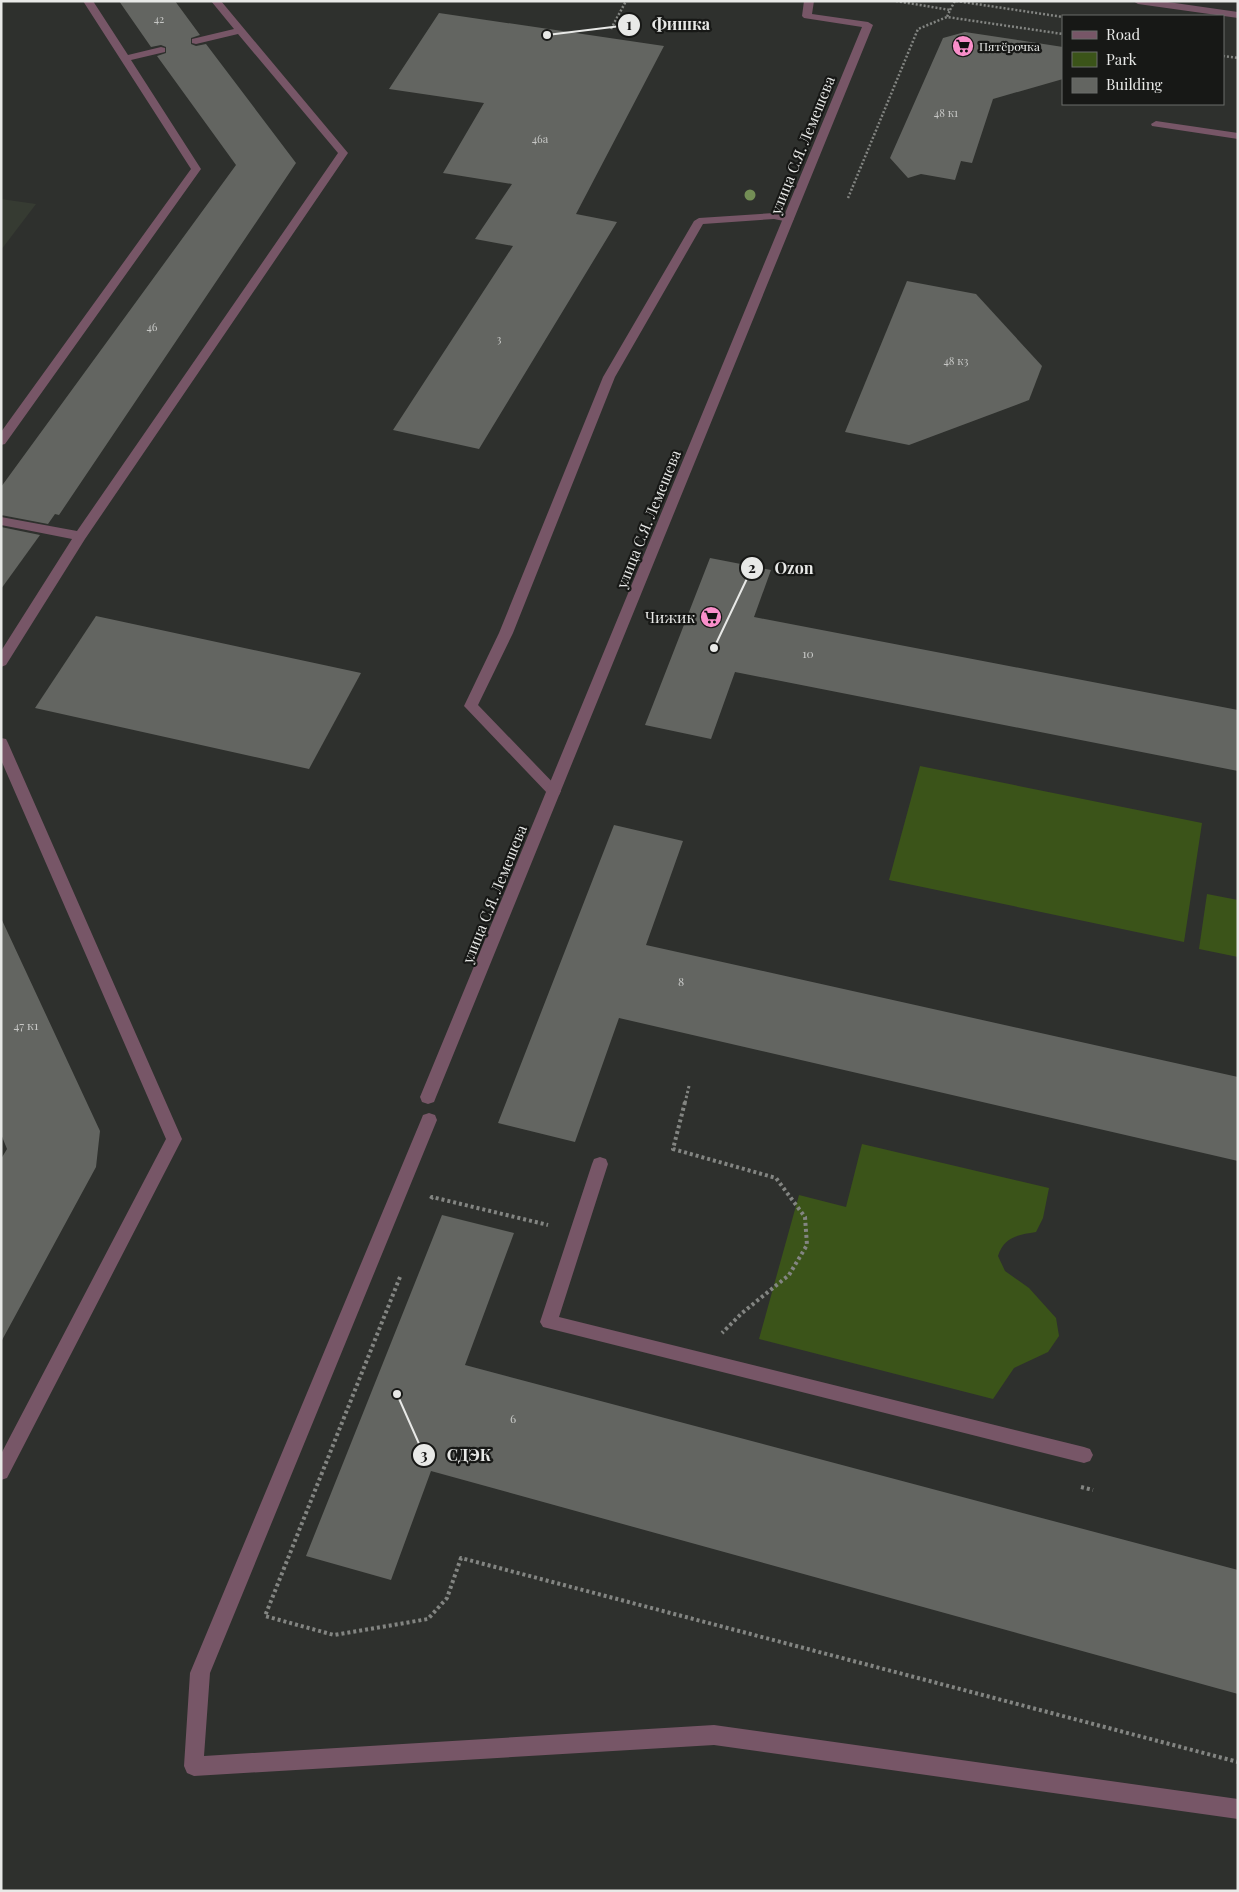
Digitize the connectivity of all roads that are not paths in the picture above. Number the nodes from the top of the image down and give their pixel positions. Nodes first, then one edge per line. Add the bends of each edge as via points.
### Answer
1 (88, 1) edge
2 (216, 1) edge
3 (809, 1) edge
4 (1138, 1) edge
5 (1238, 15) edge
6 (240, 30) junction
7 (196, 41) dead end
8 (161, 50) dead end
9 (126, 59) junction
10 (1156, 124) dead end
11 (1238, 136) edge
12 (789, 219) junction
13 (1, 441) edge
14 (1, 521) edge
15 (80, 536) junction
16 (1, 662) edge
17 (1, 743) edge
18 (554, 791) junction
19 (428, 1097) dead end
20 (429, 1120) dead end
21 (600, 1164) dead end
22 (1084, 1455) dead end
23 (1, 1472) edge
24 (1238, 1810) edge

1 - 9 street
2 - 6 street
3 - 12 street, улица С.Я. Лемешева via 807,16 868,25
4 - 5 street
6 - 7 street
6 - 15 street via 343,153
8 - 9 street
9 - 13 street via 196,170
10 - 11 street
12 - 18 street, улица С.Я. Лемешева
12 - 18 street via 774,216 699,222 609,377 506,633 471,706
14 - 15 street
15 - 16 street
17 - 23 street via 174,1139
18 - 19 street, улица С.Я. Лемешева
20 - 24 street via 200,1673 194,1766 714,1735
21 - 22 street via 549,1322

